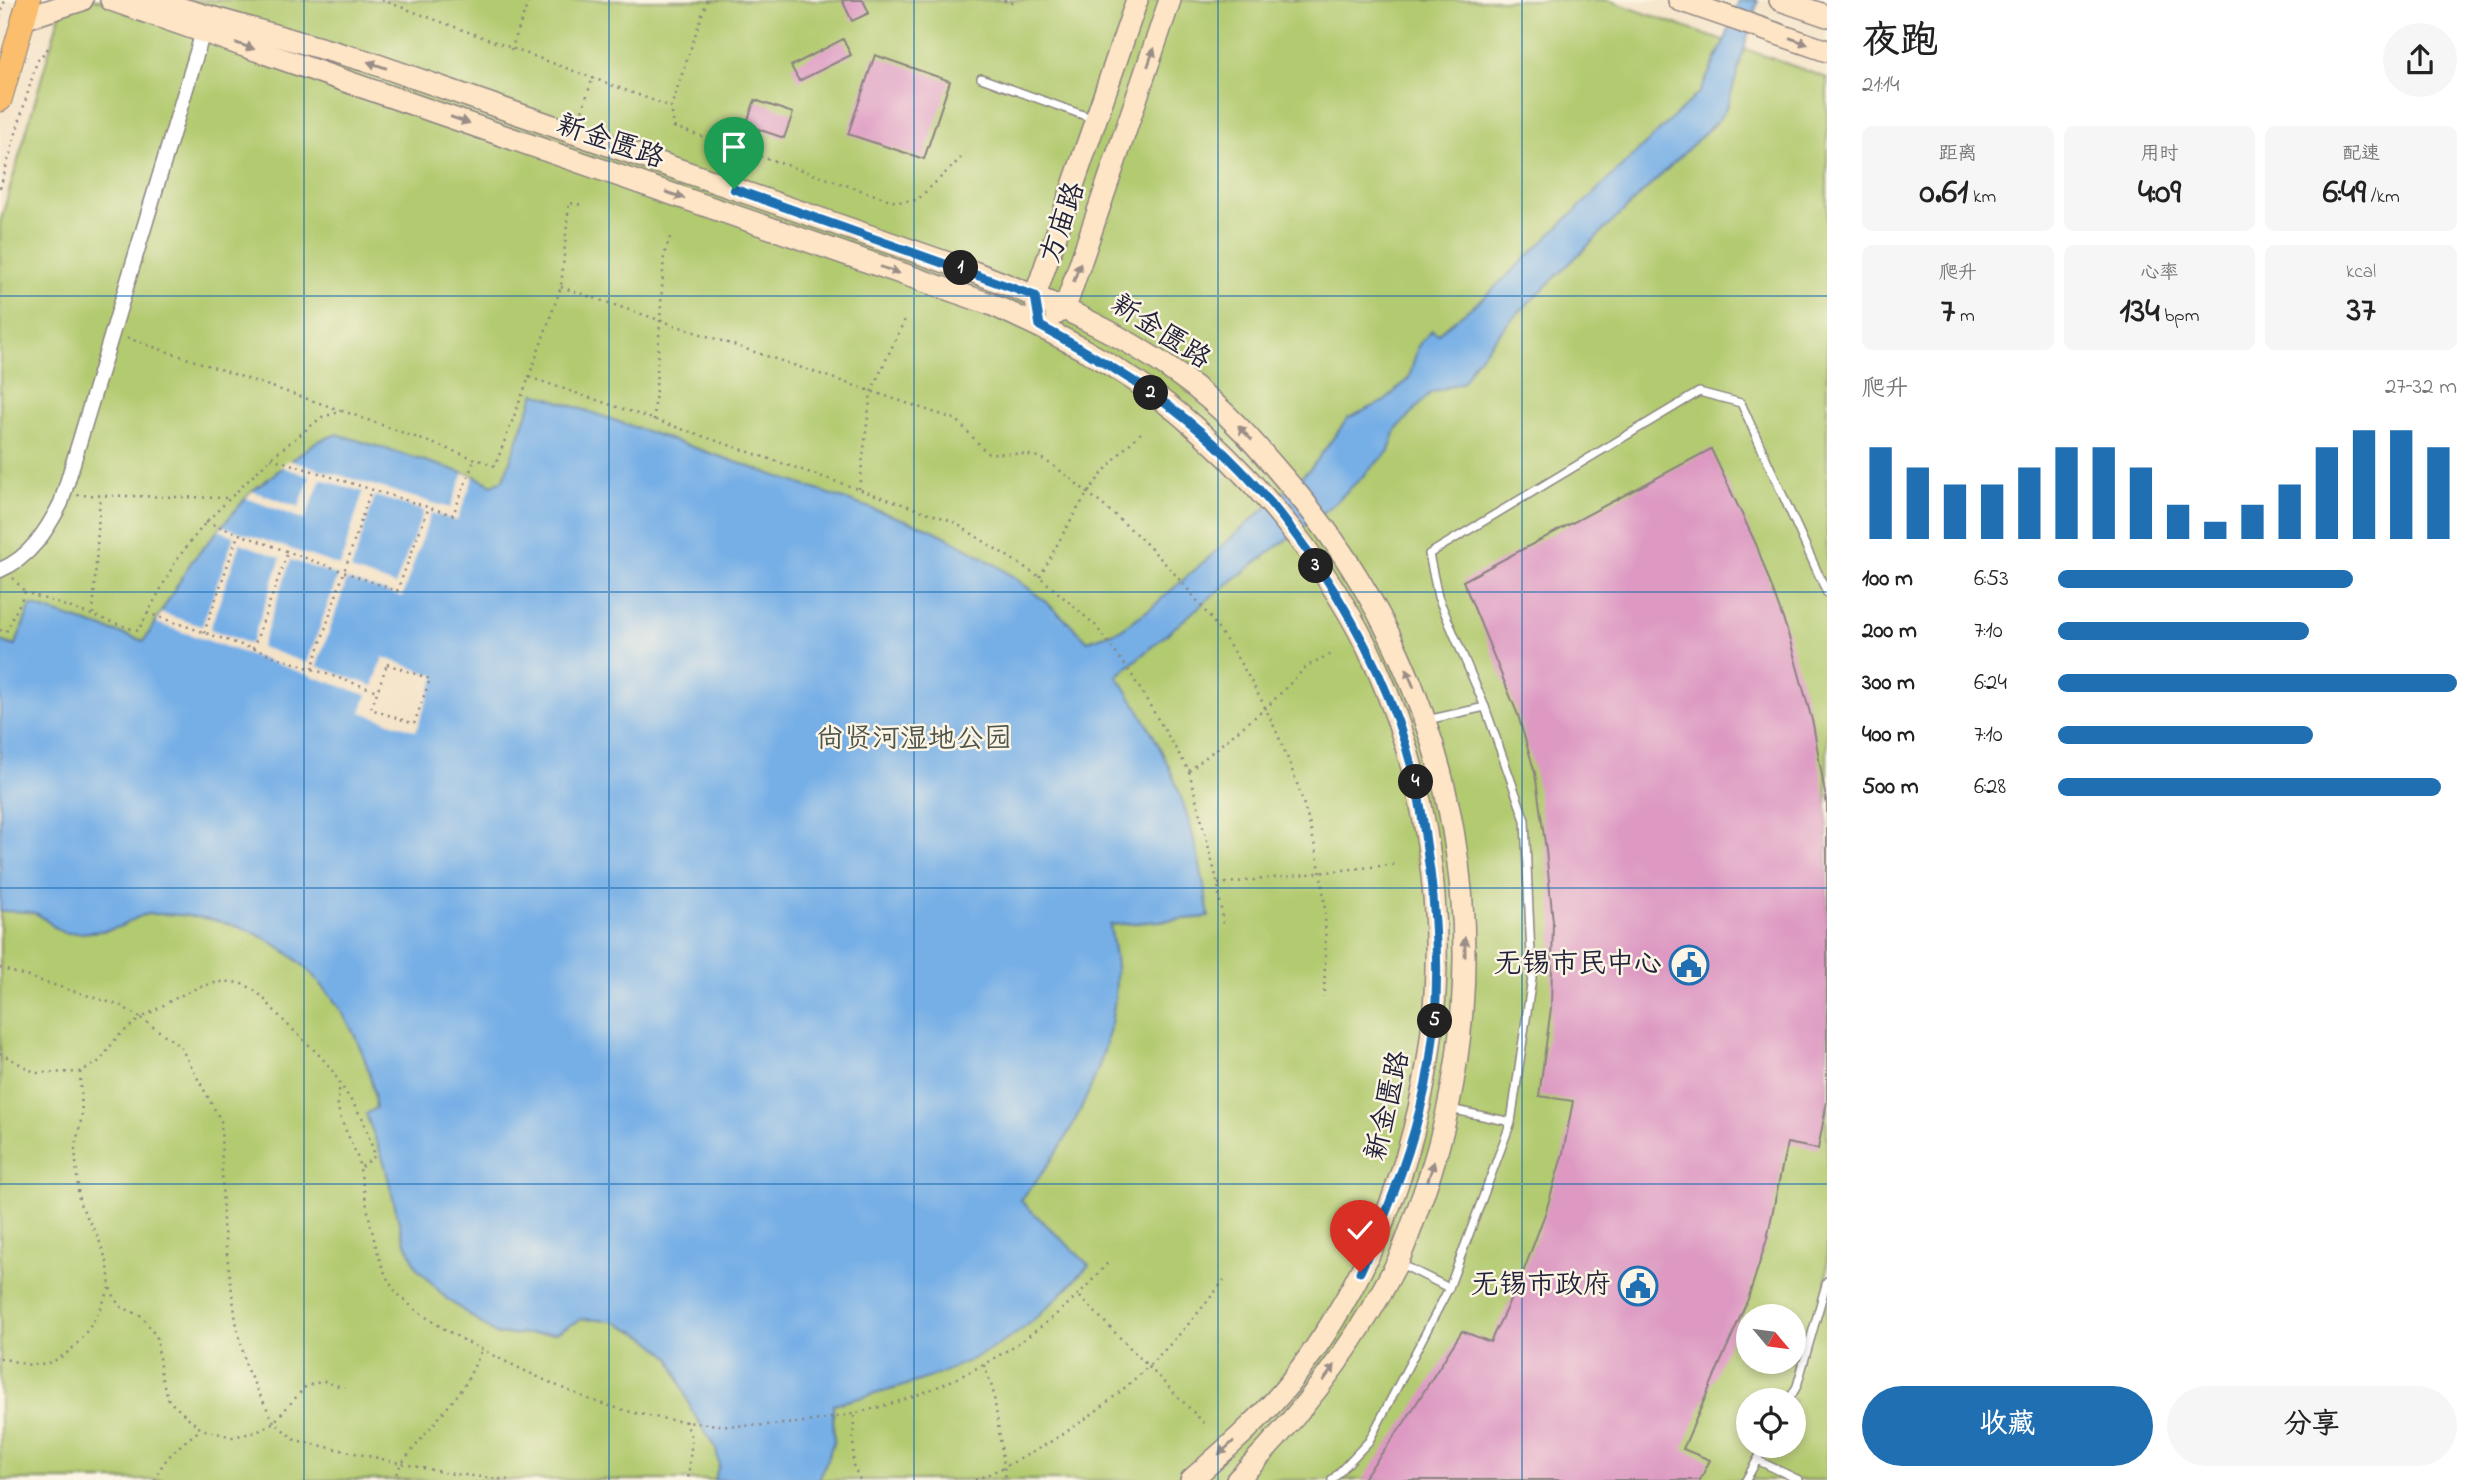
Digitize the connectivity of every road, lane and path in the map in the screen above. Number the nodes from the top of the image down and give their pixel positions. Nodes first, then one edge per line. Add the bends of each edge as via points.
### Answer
1 (5, 0) edge
2 (82, 0) edge
3 (111, 0) edge
4 (151, 0) edge
5 (382, 0) edge
6 (529, 0) edge
7 (707, 0) edge
8 (1004, 0) edge
9 (1137, 0) edge
10 (1170, 0) edge
11 (1679, 0) edge
12 (1782, 1) edge
13 (1017, 5) dead end
14 (26, 9) edge
15 (1827, 16) edge
16 (0, 17) edge
17 (203, 32) junction
18 (50, 46) dead end
19 (511, 50) junction
20 (1827, 51) edge
21 (981, 78) dead end
22 (592, 79) junction
23 (0, 100) edge
24 (671, 107) junction
25 (1095, 119) junction
26 (575, 133) junction
27 (961, 158) dead end
28 (0, 188) edge
29 (584, 205) dead end
30 (671, 235) dead end
31 (561, 287) junction
32 (1035, 296) junction
33 (1065, 308) junction
34 (906, 317) dead end
35 (661, 320) junction
36 (1040, 326) junction
37 (112, 333) junction
38 (529, 377) junction
39 (870, 392) junction
40 (343, 411) junction
41 (654, 420) junction
42 (1141, 433) dead end
43 (271, 458) junction
44 (474, 461) junction
45 (859, 489) junction
46 (371, 490) junction
47 (1085, 491) junction
48 (63, 495) junction
49 (100, 495) junction
50 (231, 498) junction
51 (429, 507) junction
52 (206, 522) junction
53 (238, 535) junction
54 (287, 552) junction
55 (0, 570) edge
56 (344, 572) junction
57 (1040, 577) junction
58 (1827, 593) edge
59 (147, 613) junction
60 (93, 616) junction
61 (0, 630) edge
62 (204, 633) junction
63 (253, 649) junction
64 (1331, 654) dead end
65 (312, 669) junction
66 (377, 691) junction
67 (1485, 706) junction
68 (1267, 707) junction
69 (1426, 720) junction
70 (1189, 771) junction
71 (1442, 853) junction
72 (1398, 864) dead end
73 (1321, 873) junction
74 (1218, 884) junction
75 (1446, 889) junction
76 (1223, 925) dead end
77 (0, 968) edge
78 (1324, 997) dead end
79 (141, 1018) junction
80 (0, 1053) edge
81 (80, 1072) junction
82 (339, 1082) junction
83 (1447, 1109) junction
84 (1511, 1122) junction
85 (359, 1169) junction
86 (1110, 1260) dead end
87 (1397, 1262) junction
88 (1224, 1280) dead end
89 (1827, 1281) edge
90 (110, 1288) junction
91 (1448, 1288) junction
92 (1080, 1297) junction
93 (482, 1350) junction
94 (0, 1358) edge
95 (984, 1365) junction
96 (1150, 1368) junction
97 (344, 1388) dead end
98 (1796, 1388) edge
99 (1294, 1397) junction
100 (854, 1416) junction
101 (685, 1421) junction
102 (274, 1422) junction
103 (1205, 1424) dead end
104 (1265, 1429) junction
105 (201, 1430) junction
106 (1757, 1460) joint
107 (401, 1464) junction
108 (1003, 1468) junction
109 (155, 1480) edge
110 (393, 1480) edge
111 (508, 1480) edge
112 (688, 1480) edge
113 (860, 1480) edge
114 (975, 1480) edge
115 (1006, 1480) edge
116 (1191, 1480) edge
117 (1237, 1480) edge
118 (1332, 1480) edge
119 (1746, 1480) edge
120 (1799, 1480) edge

1 - 16 path
2 - 14 street
3 - 17 street, 新金匮路
26 -> 4 street, 新金匮路 via 366,61
5 - 19 path
6 - 19 path
7 - 24 path
8 - 13 path
9 - 25 street, 方庙路
33 -> 10 street, 方庙路
11 -> 20 street
12 - 15 street
14 - 23 main road
17 -> 36 street, 新金匮路 via 990,304
17 - 37 street
18 - 28 path via 37,61
19 - 22 path
21 - 25 lane
22 - 24 path
22 - 26 path
24 - 27 path via 674,127 896,202 917,200
25 - 32 street, 方庙路
26 - 32 street, 新金匮路
29 - 31 path via 569,202
30 - 35 path via 664,255
31 - 35 path
31 - 38 path
32 - 33 street, 新金匮路
32 - 36 street, 方庙路
33 - 36 street, 方庙路
69 -> 33 street, 新金匮路 via 1374,605 1318,519 1247,433 1184,378
34 - 39 path
35 - 39 path
35 - 41 path
36 - 71 street, 新金匮路 via 1111,366 1175,411 1243,472 1298,538 1374,663
37 - 40 path
37 - 48 street
38 - 41 path
38 - 44 path via 495,466
39 - 45 path
39 - 47 path via 957,420 987,453 1039,458
40 - 43 path via 322,417
40 - 44 path
41 - 45 path
42 - 47 path
43 - 46 path
43 - 50 path
44 - 51 path via 453,515
45 - 57 path via 952,521
46 - 51 path
46 - 56 path
47 - 57 path
47 - 68 path via 1138,533 1175,573 1242,662
48 - 49 path
48 - 55 street via 46,531 28,552
49 - 50 path
49 - 60 path
50 - 52 path
51 - 56 path via 397,591
52 - 53 path
52 - 59 path via 177,559
53 - 54 path
53 - 62 path
54 - 56 path
54 - 63 path
56 - 65 path
57 - 70 path via 1095,625
58 - 67 lane via 1741,402 1699,392 1429,554 1438,597
59 - 60 path via 138,631
59 - 62 path
60 - 61 path via 25,592 6,632
62 - 63 path
63 - 65 path
64 - 68 path via 1307,666
65 - 66 path
66 - 66 path via 387,664 430,679 414,724 371,709
67 - 69 lane
67 - 84 lane via 1525,820 1532,978
68 - 70 path
68 - 73 path via 1291,764
69 - 71 street, 新金匮路 via 1436,751
70 - 74 path
71 - 75 street, 新金匮路
71 - 75 street, 新金匮路
72 - 73 path
73 - 74 path
73 - 78 path
74 - 76 path
83 -> 75 street, 新金匮路 via 1465,977
75 - 99 street, 新金匮路 via 1435,1027 1421,1108 1401,1178 1360,1272
77 - 79 path via 121,1006
79 - 81 path via 117,1037 100,1061
79 - 82 path via 224,979 256,991
79 - 102 path via 180,1046 221,1121 223,1225 236,1321 247,1370
80 - 81 path via 36,1073
81 - 90 path via 82,1116 75,1149 79,1202 98,1237
82 - 85 path via 338,1108
82 - 85 path via 363,1119 375,1156
83 - 84 lane
87 -> 83 street, 新金匮路 via 1430,1175
84 - 91 lane
85 - 93 path via 377,1251 395,1292
86 - 92 path
87 - 91 lane
99 -> 87 street, 新金匮路 via 1341,1358
88 - 96 path
89 - 98 lane
90 - 94 path via 94,1322 67,1354 38,1365
90 - 105 path via 119,1306 142,1316 157,1338 169,1401
91 - 118 lane via 1368,1440
92 - 95 path
92 - 96 path
93 - 101 path via 601,1404
93 - 107 path via 464,1387
95 - 100 path
95 - 108 path via 993,1390
96 - 103 path
96 - 108 path via 1095,1414
97 - 102 path via 324,1381 306,1386
99 - 104 street, 新金匮路
99 - 104 street, 新金匮路
100 - 101 path via 782,1425
100 - 113 path via 853,1465
101 - 112 path via 692,1438
102 - 105 path via 257,1432 232,1437
102 - 107 path via 295,1440
104 -> 116 street, 新金匮路
104 - 117 street, 新金匮路
105 - 109 path via 176,1449
106 - 119 lane
106 - 120 lane
107 - 110 path
107 - 111 path
108 - 114 path
108 - 115 path

